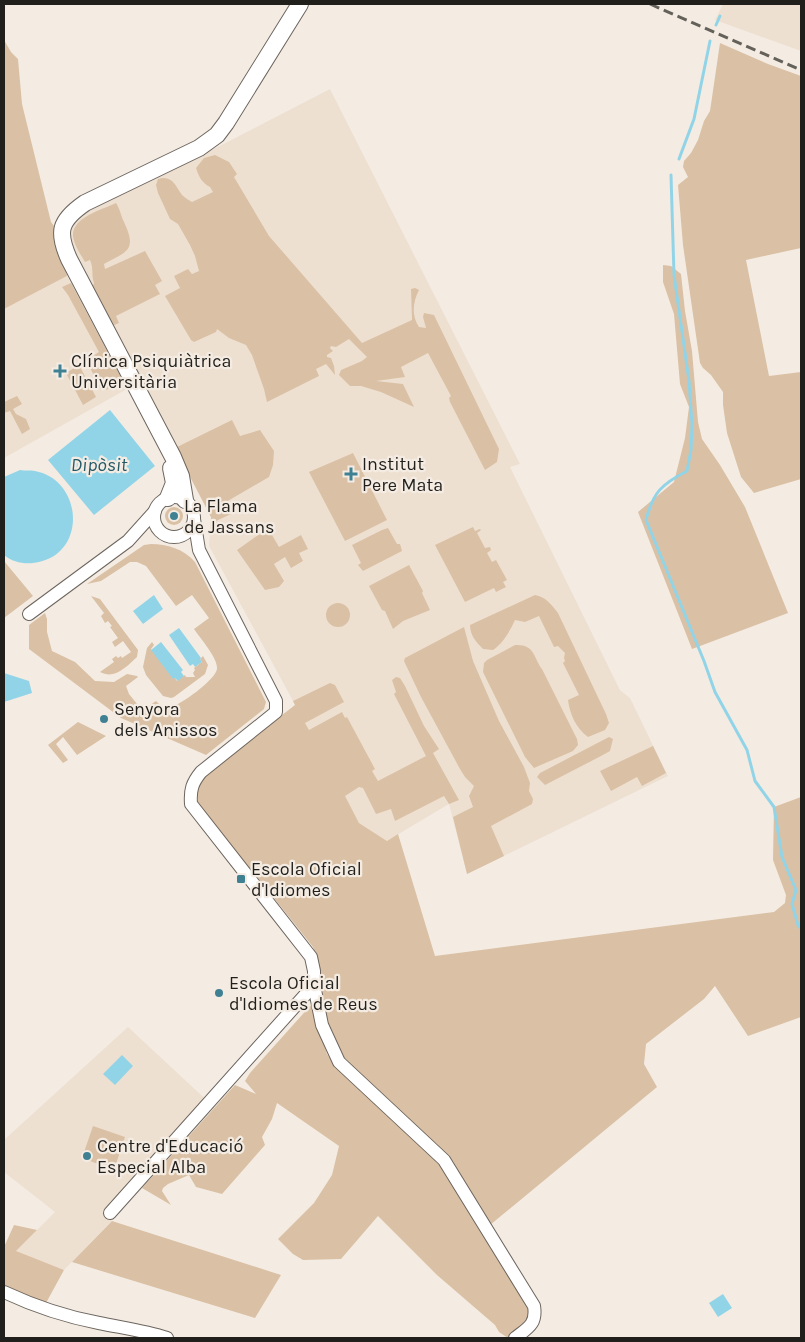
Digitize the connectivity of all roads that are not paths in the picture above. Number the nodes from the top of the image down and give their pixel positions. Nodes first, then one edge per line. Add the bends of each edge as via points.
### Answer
1 (300, 4) edge
2 (168, 450) junction
3 (168, 498) junction
4 (185, 500) junction
5 (155, 511) junction
6 (194, 519) junction
7 (161, 532) junction
8 (177, 536) junction
9 (128, 540) junction
10 (199, 550) junction
11 (29, 614) dead end
12 (314, 985) junction
13 (110, 1213) dead end
14 (4, 1292) edge
15 (168, 1338) edge
16 (516, 1338) edge

1 - 2 street via 217,135 199,148 85,203 72,212 63,227 62,244 69,259
2 - 3 street via 174,483
2 - 4 street via 181,476
3 - 4 street
3 - 5 street
4 - 6 street
5 - 7 street via 155,521
5 - 9 street
6 - 8 street via 188,530
6 - 10 street
7 - 8 street
7 - 9 street
8 - 10 street
9 - 11 street
10 - 12 street via 276,701 276,712 201,772 190,791 191,804 311,957
12 - 13 street
12 - 16 street via 322,1026 339,1062 444,1160 534,1306 531,1326
14 - 15 street via 60,1313

